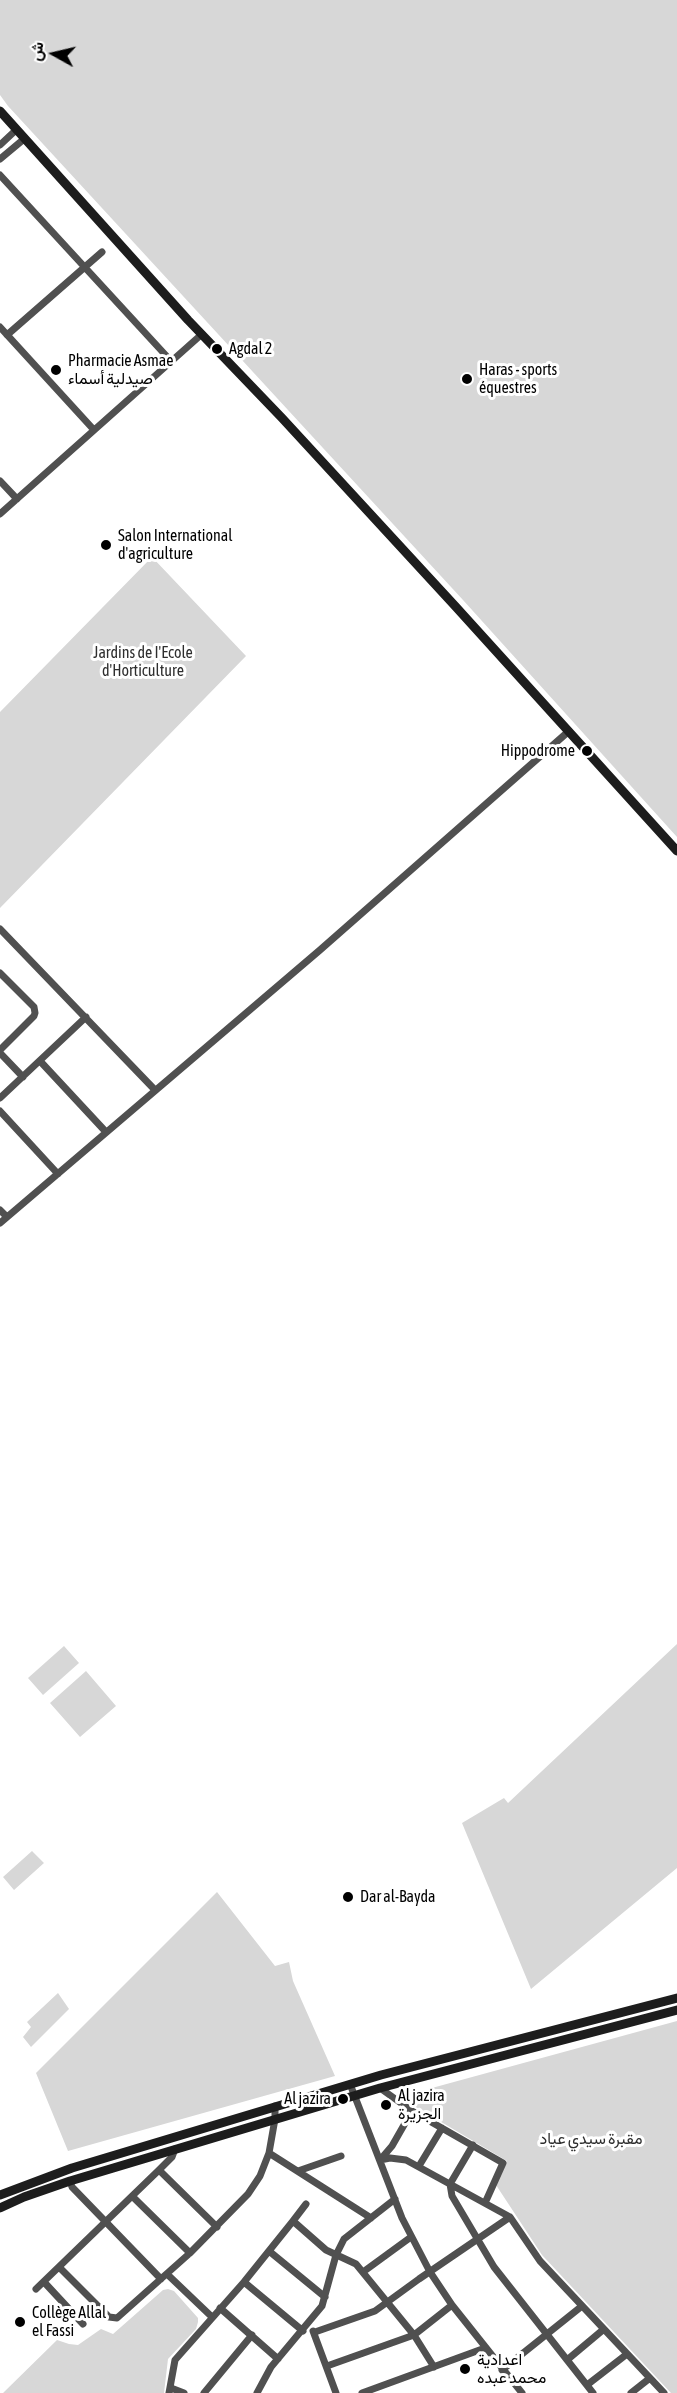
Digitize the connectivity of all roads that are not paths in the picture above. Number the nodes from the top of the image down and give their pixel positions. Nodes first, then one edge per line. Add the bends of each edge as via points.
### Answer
1 (0, 111) edge
2 (16, 130) junction
3 (24, 139) junction
4 (0, 145) edge
5 (0, 159) edge
6 (0, 175) edge
7 (102, 252) dead end
8 (84, 267) junction
9 (2, 331) edge
10 (202, 334) junction
11 (171, 361) junction
12 (94, 430) junction
13 (0, 480) edge
14 (16, 499) junction
15 (0, 514) edge
16 (569, 731) junction
17 (677, 851) edge
18 (0, 929) edge
19 (0, 973) edge
20 (86, 1017) junction
21 (0, 1051) edge
22 (40, 1061) junction
23 (23, 1077) junction
24 (155, 1090) junction
25 (0, 1098) edge
26 (0, 1111) edge
27 (106, 1132) junction
28 (58, 1174) junction
29 (0, 1210) edge
30 (7, 1217) junction
31 (0, 1223) edge
32 (677, 1998) edge
33 (643, 2008) junction
34 (677, 2010) edge
35 (646, 2019) junction
36 (350, 2084) junction
37 (380, 2088) junction
38 (355, 2096) junction
39 (275, 2106) junction
40 (412, 2110) junction
41 (275, 2119) junction
42 (442, 2128) junction
43 (473, 2145) junction
44 (175, 2149) junction
45 (269, 2153) junction
46 (341, 2156) dead end
47 (380, 2160) junction
48 (419, 2166) junction
49 (159, 2170) junction
50 (298, 2171) junction
51 (70, 2181) junction
52 (450, 2184) junction
53 (0, 2195) edge
54 (470, 2195) junction
55 (133, 2197) junction
56 (395, 2199) junction
57 (484, 2203) junction
58 (306, 2204) dead end
59 (458, 2206) junction
60 (0, 2208) edge
61 (510, 2217) junction
62 (371, 2218) junction
63 (293, 2221) junction
64 (106, 2222) junction
65 (217, 2227) junction
66 (411, 2237) junction
67 (477, 2240) junction
68 (268, 2251) junction
69 (190, 2253) junction
70 (336, 2255) junction
71 (59, 2267) junction
72 (363, 2272) junction
73 (430, 2272) junction
74 (164, 2277) junction
75 (44, 2282) junction
76 (244, 2282) junction
77 (36, 2289) dead end
78 (325, 2297) junction
79 (386, 2304) junction
80 (452, 2305) junction
81 (582, 2306) junction
82 (220, 2308) junction
83 (212, 2317) junction
84 (83, 2324) dead end
85 (305, 2328) junction
86 (604, 2329) junction
87 (315, 2332) junction
88 (547, 2334) junction
89 (252, 2335) junction
90 (414, 2335) junction
91 (485, 2348) junction
92 (627, 2354) junction
93 (278, 2359) junction
94 (567, 2360) junction
95 (327, 2366) junction
96 (434, 2367) junction
97 (502, 2370) junction
98 (650, 2378) junction
99 (587, 2385) junction
100 (170, 2390) edge
101 (184, 2393) edge
102 (204, 2393) edge
103 (257, 2393) edge
104 (336, 2393) edge
105 (362, 2393) edge
106 (522, 2393) edge
107 (594, 2393) edge
108 (631, 2393) edge
109 (664, 2393) edge

1 - 2 main road
2 - 3 main road
2 - 4 street
3 - 5 street
3 - 10 main road
6 - 8 street
7 - 8 street
8 - 9 street
8 - 11 street
9 - 12 street
10 - 11 street
10 - 16 main road
11 - 12 street
12 - 14 street
13 - 14 street
14 - 15 street
16 - 17 main road
16 - 24 street
18 - 20 street
19 - 21 street via 34,1007 35,1013
20 - 22 street
20 - 24 street
21 - 23 street
22 - 23 street
22 - 27 street
23 - 25 street
24 - 27 street
26 - 28 street
27 - 28 street
28 - 30 street
29 - 30 street
30 - 31 street
32 - 33 main road
33 - 35 main road
33 - 36 main road
34 - 35 main road
35 - 37 main road
36 - 38 street
36 - 39 main road
37 - 38 main road
37 - 40 street
38 - 41 main road
38 - 47 street
39 - 41 street
39 - 53 main road via 72,2168
40 - 42 street
40 - 47 street
41 - 44 main road
41 - 45 street
42 - 43 street
42 - 48 street
43 - 52 street
43 - 57 street via 503,2163
44 - 49 street
44 - 51 main road
45 - 50 street
45 - 65 street via 248,2194
46 - 50 street
47 - 48 street via 399,2159
47 - 56 street
48 - 52 street
49 - 55 street
49 - 65 street
50 - 62 street
51 - 60 main road
51 - 64 street
52 - 54 street
52 - 59 street
54 - 57 street
54 - 59 street
55 - 64 street
55 - 69 street
56 - 62 street
56 - 66 street
57 - 61 street
58 - 63 street
59 - 67 street
61 - 67 street
61 - 81 street via 540,2261
62 - 70 street via 344,2239
63 - 68 street
63 - 70 street
64 - 71 street
64 - 74 street
65 - 69 street
66 - 72 street
66 - 73 street
67 - 73 street
67 - 88 street
68 - 76 street
68 - 78 street
69 - 74 street
70 - 72 street via 356,2264
70 - 78 street
71 - 74 street via 113,2319
71 - 75 street
72 - 79 street
73 - 79 street
73 - 80 street
74 - 83 street
75 - 77 street
75 - 84 street
76 - 82 street
76 - 85 street
78 - 85 street
79 - 87 street via 375,2312
79 - 90 street
80 - 90 street
80 - 91 street
81 - 86 street
81 - 88 street
82 - 83 street
82 - 89 street
83 - 100 street via 175,2360
85 - 87 street
85 - 93 street
86 - 92 street
86 - 94 street
87 - 95 street
88 - 94 street
88 - 97 street
89 - 93 street
89 - 102 street
90 - 95 street
90 - 96 street
91 - 96 street
91 - 97 street
92 - 98 street
92 - 99 street
93 - 103 street
94 - 99 street
95 - 104 street
96 - 105 street
97 - 106 street
98 - 108 street
98 - 109 street
99 - 107 street
100 - 101 street

